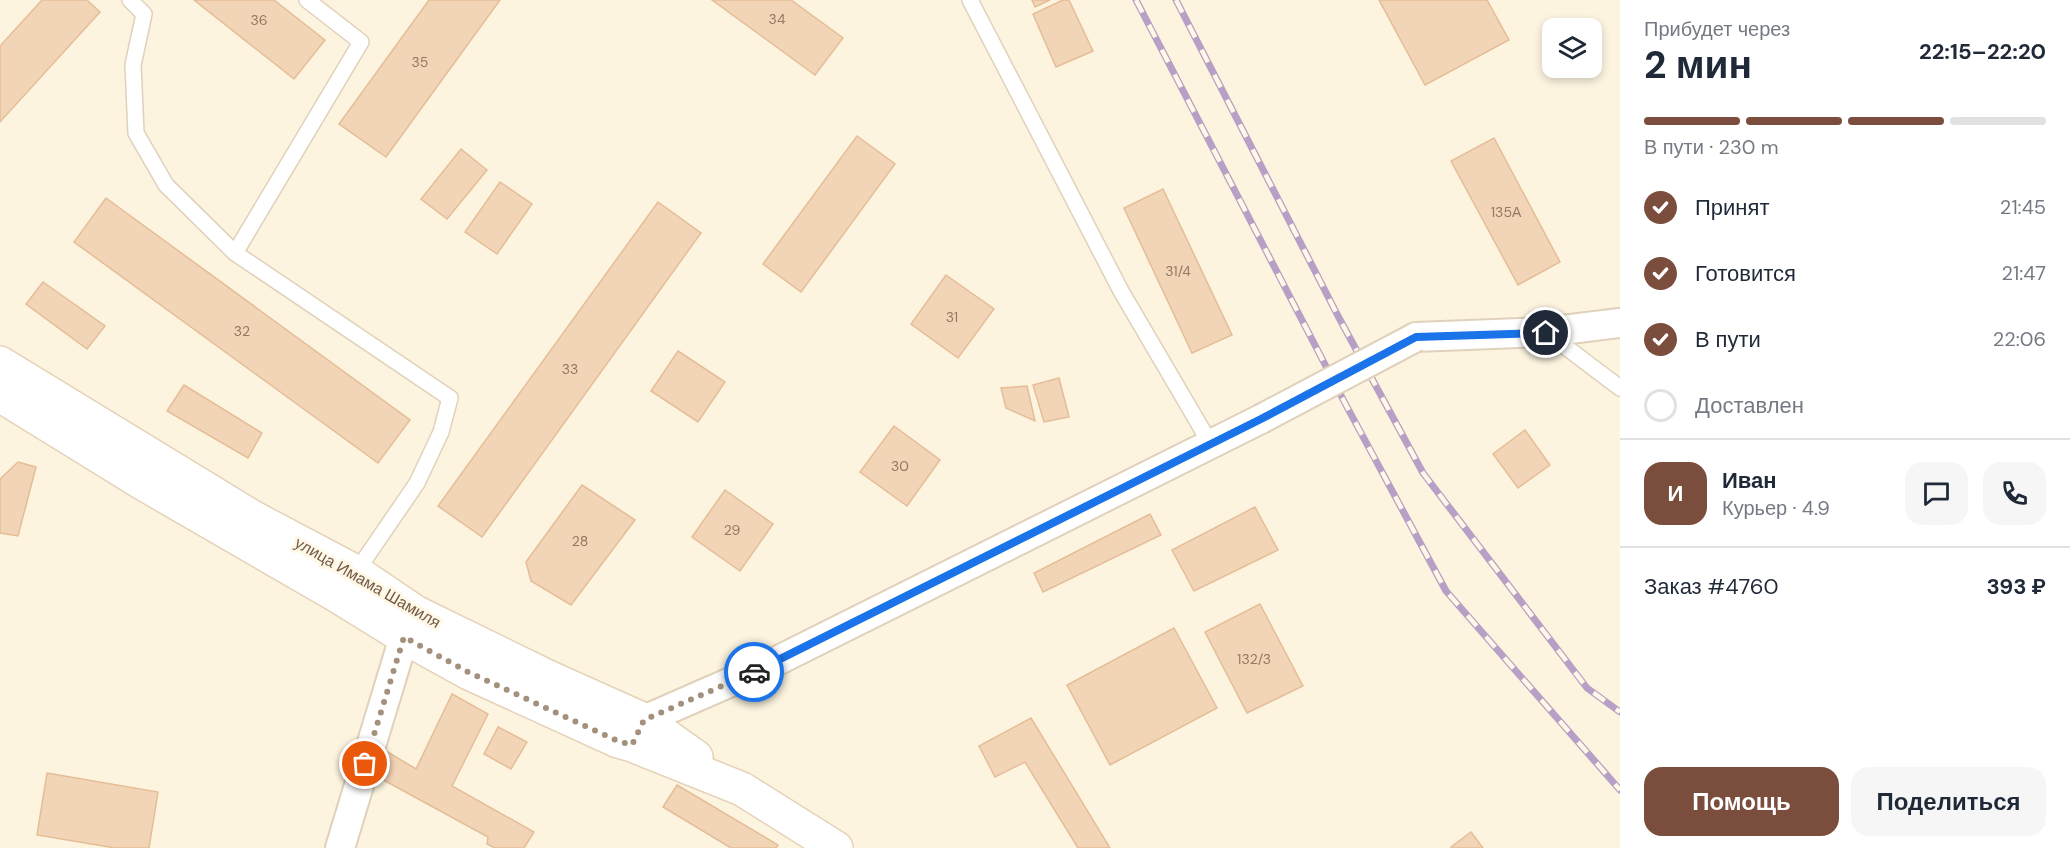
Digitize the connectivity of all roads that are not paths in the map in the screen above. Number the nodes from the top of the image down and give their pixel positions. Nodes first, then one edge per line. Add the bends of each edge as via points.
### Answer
1 (130, 0) edge
2 (307, 0) edge
3 (970, 0) edge
4 (235, 253) junction
5 (1620, 323) edge
6 (1546, 333) junction
7 (0, 363) edge
8 (1620, 388) edge
9 (0, 395) edge
10 (1210, 443) junction
11 (356, 572) junction
12 (410, 625) junction
13 (638, 733) junction
14 (340, 848) edge
15 (836, 848) edge

1 - 4 lane via 144,14 133,65 136,134 166,185
2 - 4 lane via 361,42
3 - 10 lane via 1121,291
4 - 11 lane via 450,398 441,432 417,483
5 - 6 street
6 - 8 lane
6 - 10 street, bridge via 1416,337
7 - 11 main road, улица Имама Шамиля via 254,518
9 - 12 main road, улица Имама Шамиля via 346,601
10 - 13 street
11 - 12 main road, улица Имама Шамиля
12 - 13 main road, улица Имама Шамиля via 470,673 618,741
12 - 14 street
13 - 15 main road, улица Имама Шамиля via 742,789

